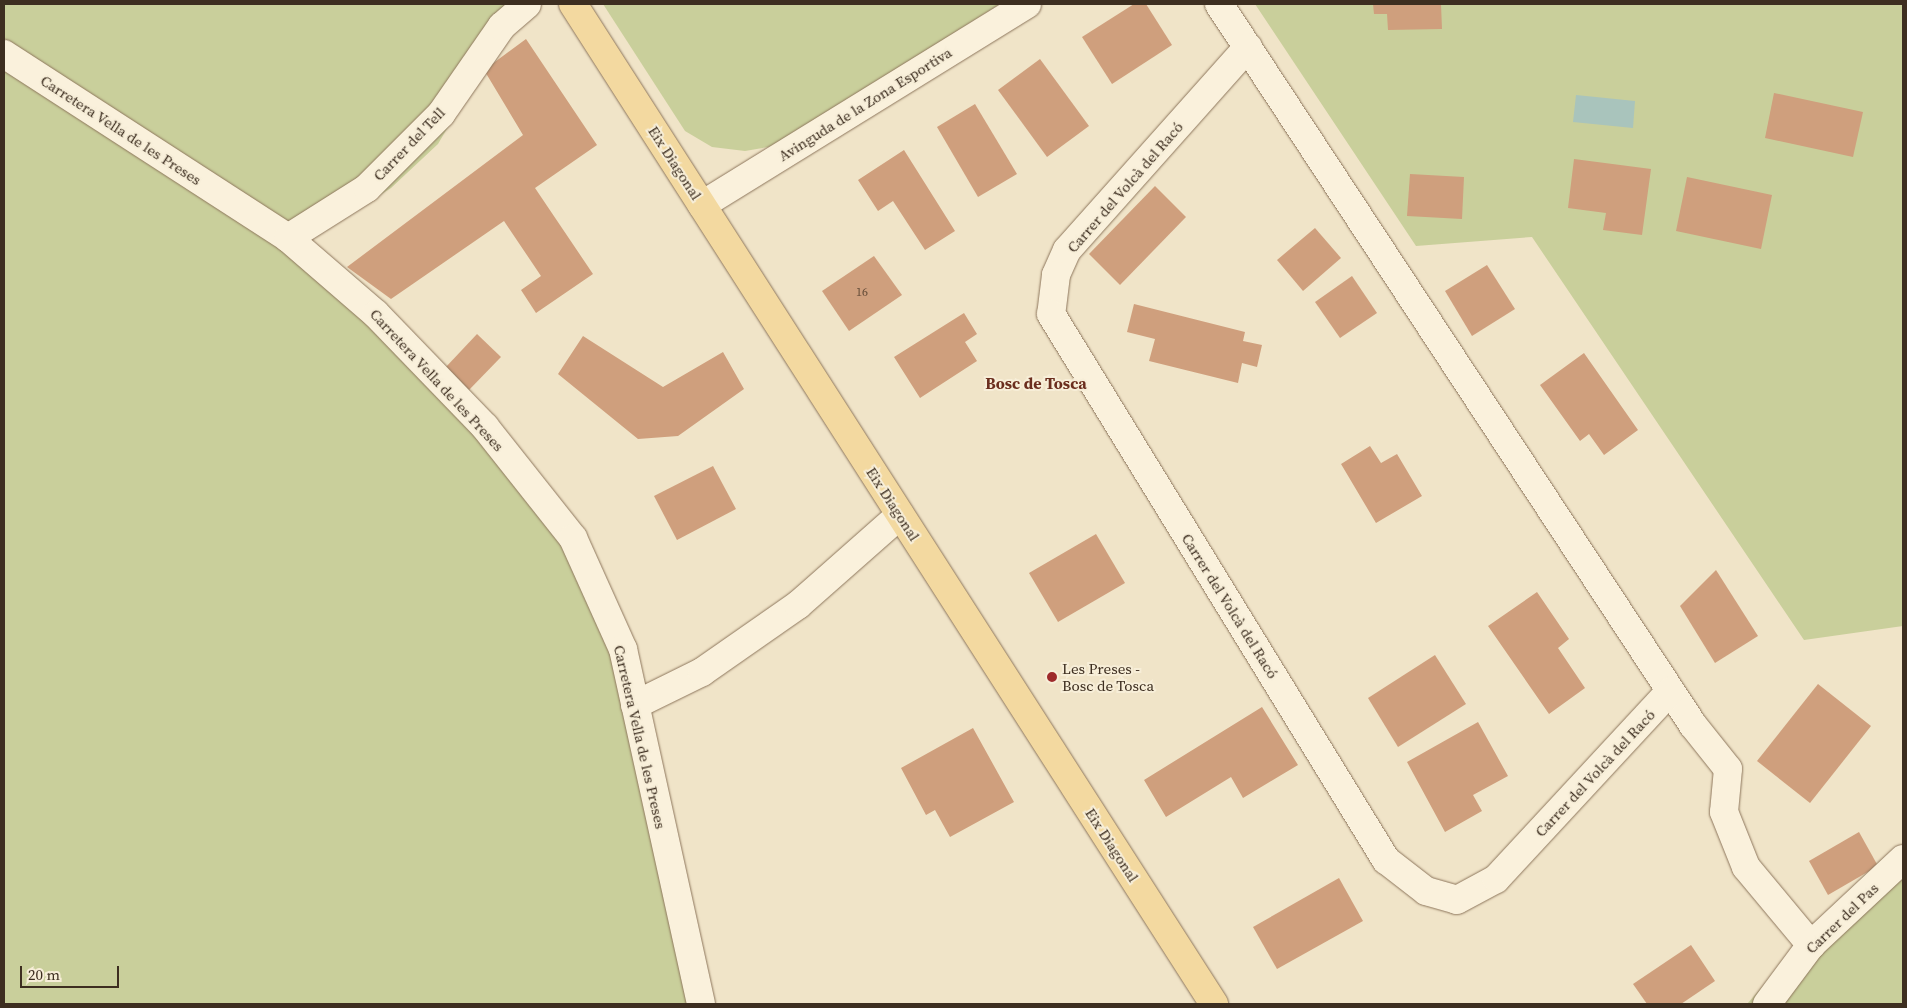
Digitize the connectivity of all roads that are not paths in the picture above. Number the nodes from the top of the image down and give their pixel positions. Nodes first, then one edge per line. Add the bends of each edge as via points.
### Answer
1 (527, 4) edge
2 (573, 4) edge
3 (1027, 4) edge
4 (1219, 4) edge
5 (1248, 47) junction
6 (4, 54) edge
7 (702, 205) junction
8 (288, 238) junction
9 (900, 515) junction
10 (1670, 691) junction
11 (635, 705) junction
12 (1903, 858) edge
13 (1811, 945) junction
14 (701, 1004) edge
15 (1214, 1004) edge
16 (1767, 1004) edge

1 - 8 street, Carrer del Tell via 502,26 441,114 367,188
2 - 7 main road, Eix Diagonal
3 - 7 street, Avinguda de la Zona Esportiva
4 - 5 street
5 - 10 street
5 - 10 street, Carrer del Volcà del Racó via 1067,250 1056,275 1051,314 1386,860 1426,891 1457,900 1496,879
6 - 8 street, Carretera Vella de les Preses
7 - 9 main road, Eix Diagonal
8 - 11 street, Carretera Vella de les Preses via 376,314 485,427 573,538 623,649
9 - 11 street via 798,605 702,672
9 - 15 main road, Eix Diagonal
10 - 13 street via 1728,769 1724,812 1746,867
11 - 14 street, Carretera Vella de les Preses
12 - 13 street, Carrer del Pas
13 - 16 street, Carrer del Pas

